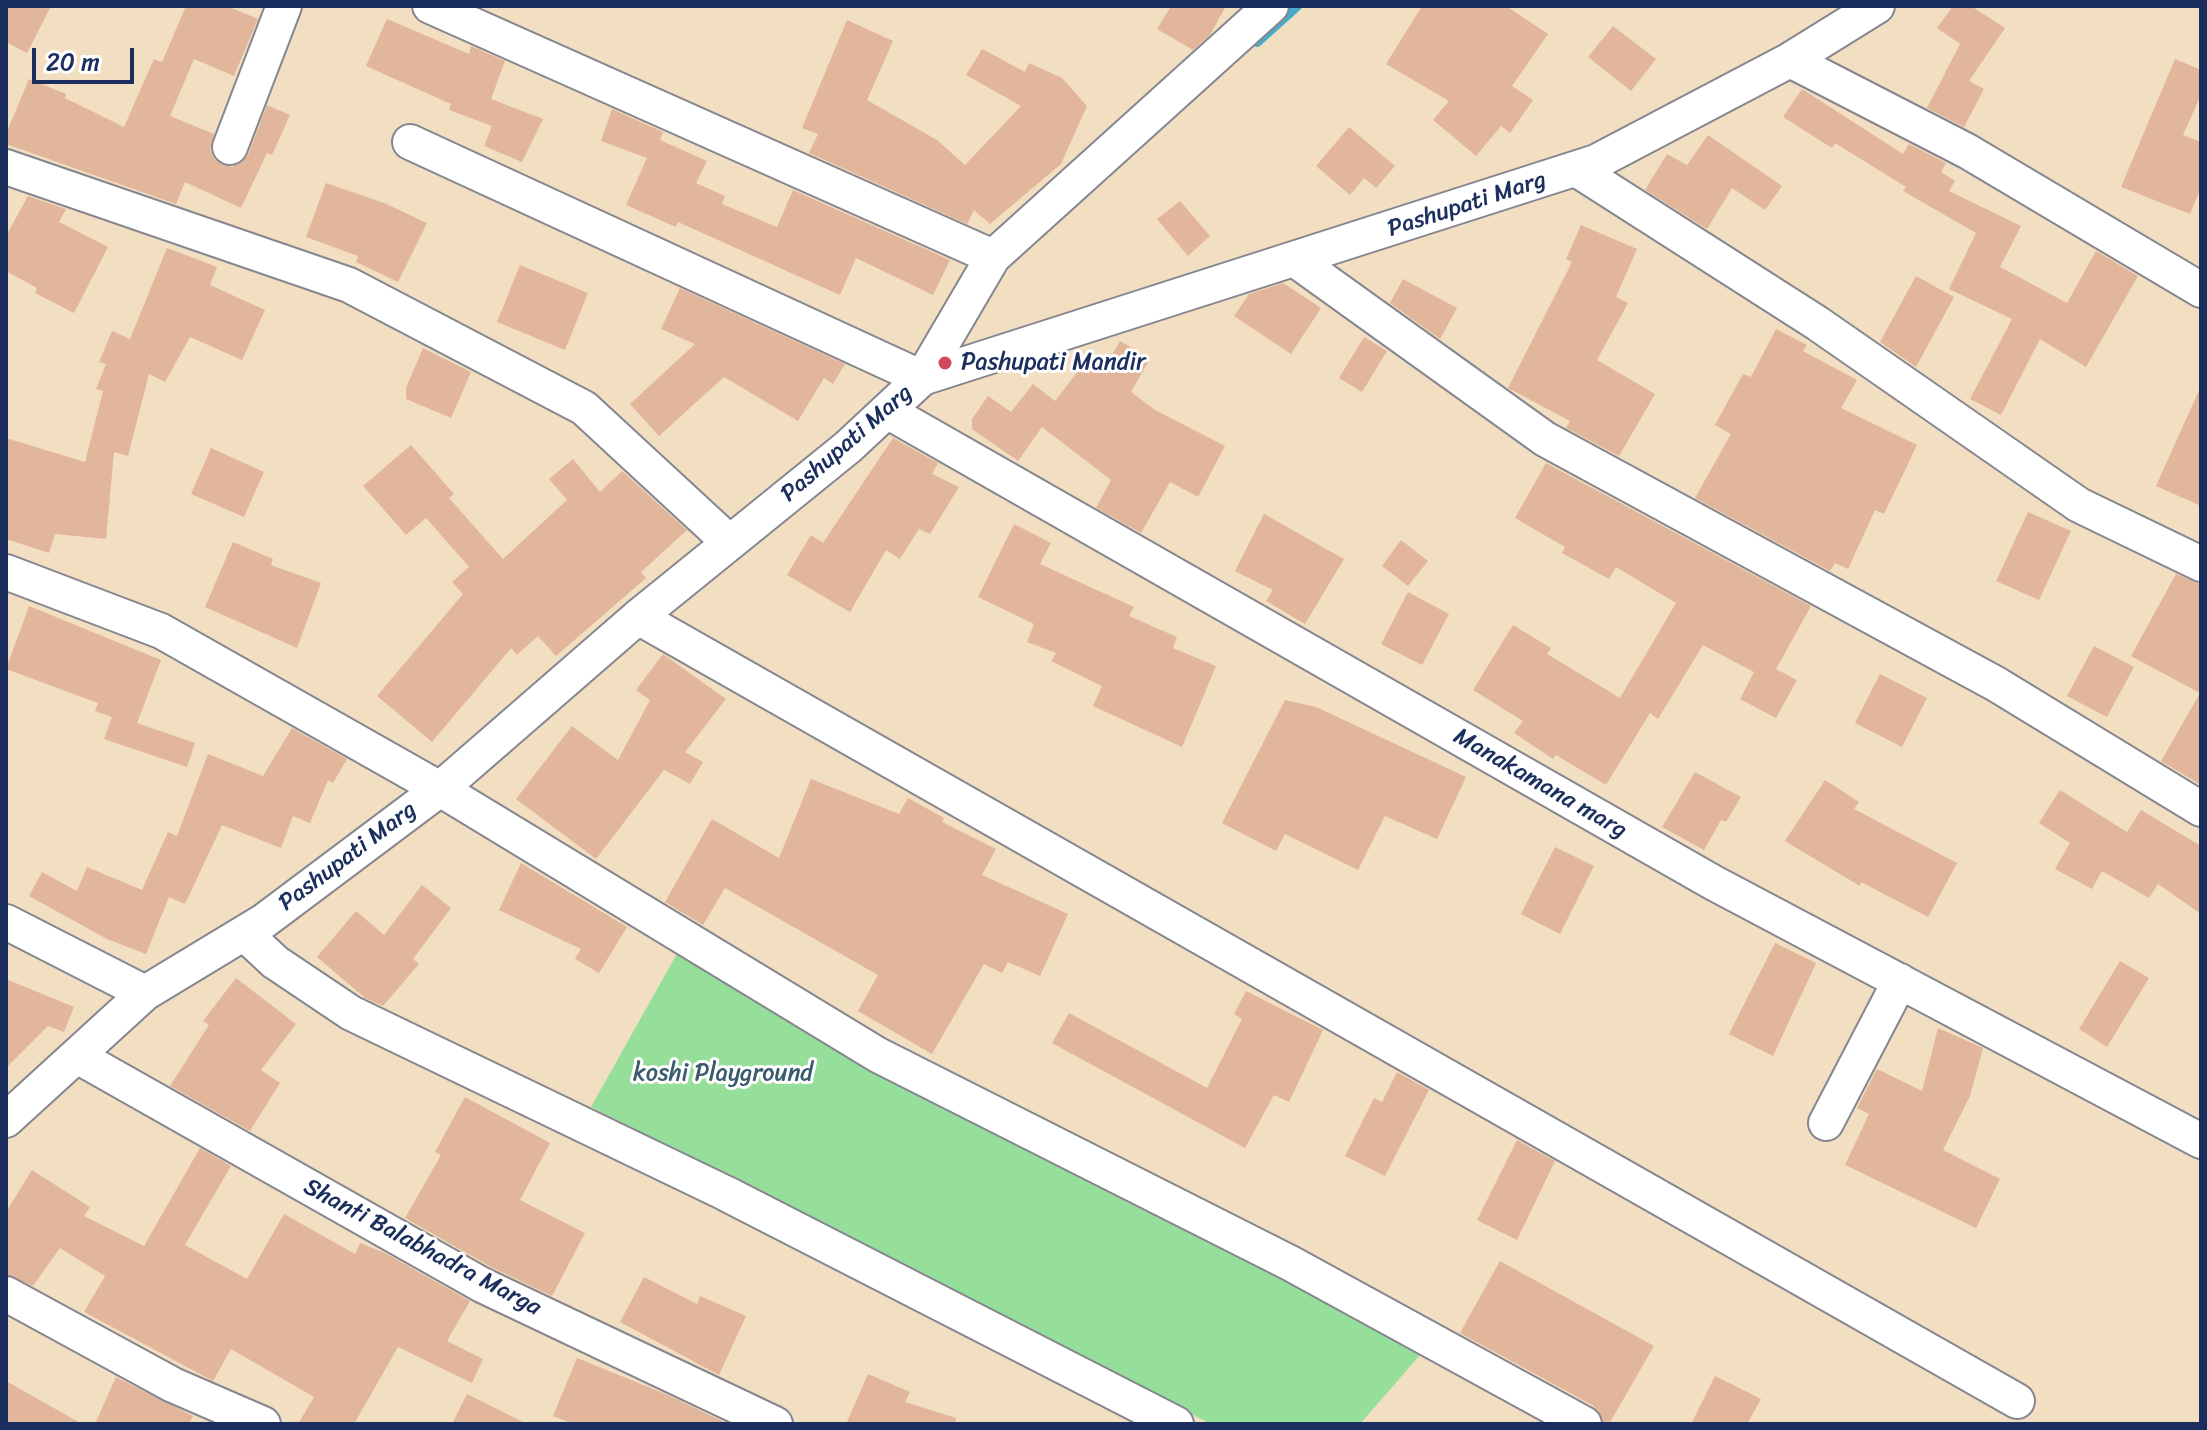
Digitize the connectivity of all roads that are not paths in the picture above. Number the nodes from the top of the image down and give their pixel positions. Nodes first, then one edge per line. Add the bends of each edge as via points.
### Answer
1 (284, 6) edge
2 (430, 6) edge
3 (1271, 6) edge
4 (1877, 6) edge
5 (1790, 60) junction
6 (410, 142) dead end
7 (230, 147) dead end
8 (6, 167) edge
9 (1576, 169) junction
10 (993, 257) junction
11 (1297, 261) junction
12 (2201, 290) edge
13 (922, 378) junction
14 (887, 411) junction
15 (729, 542) junction
16 (2201, 564) edge
17 (6, 572) edge
18 (638, 617) junction
19 (440, 789) junction
20 (2201, 809) edge
21 (6, 922) edge
22 (244, 933) junction
23 (1900, 981) junction
24 (145, 993) junction
25 (77, 1056) junction
26 (6, 1120) edge
27 (1826, 1123) dead end
28 (2201, 1141) edge
29 (6, 1294) edge
30 (2017, 1401) dead end
31 (263, 1424) edge
32 (775, 1424) edge
33 (1176, 1424) edge
34 (1584, 1424) edge

1 - 7 street
2 - 10 street
3 - 10 street
4 - 5 street, Pashupati Marg
5 - 9 street, Pashupati Marg
5 - 12 street via 1967,151
6 - 13 street
8 - 15 street via 349,285 584,408
9 - 11 street, Pashupati Marg
9 - 16 street via 1817,323 2079,505
10 - 13 street
11 - 13 street, Pashupati Marg
11 - 20 street via 1545,439 1996,684
13 - 14 street, Pashupati Marg
14 - 15 street, Pashupati Marg
14 - 23 street, Manakamana marg via 1714,883
15 - 18 street, Pashupati Marg
17 - 19 street via 161,631
18 - 19 street, Pashupati Marg
18 - 30 street
19 - 22 street, Pashupati Marg
19 - 34 street via 878,1055 1290,1263
21 - 24 street
22 - 24 street, Pashupati Marg
22 - 33 street via 275,962 351,1013 698,1179
23 - 27 street
23 - 28 street, Manakamana marg
24 - 25 street, Pashupati Marg
25 - 26 street, Pashupati Marg
25 - 32 street, Shanti Balabhadra Marga via 482,1285
29 - 31 street via 173,1385

